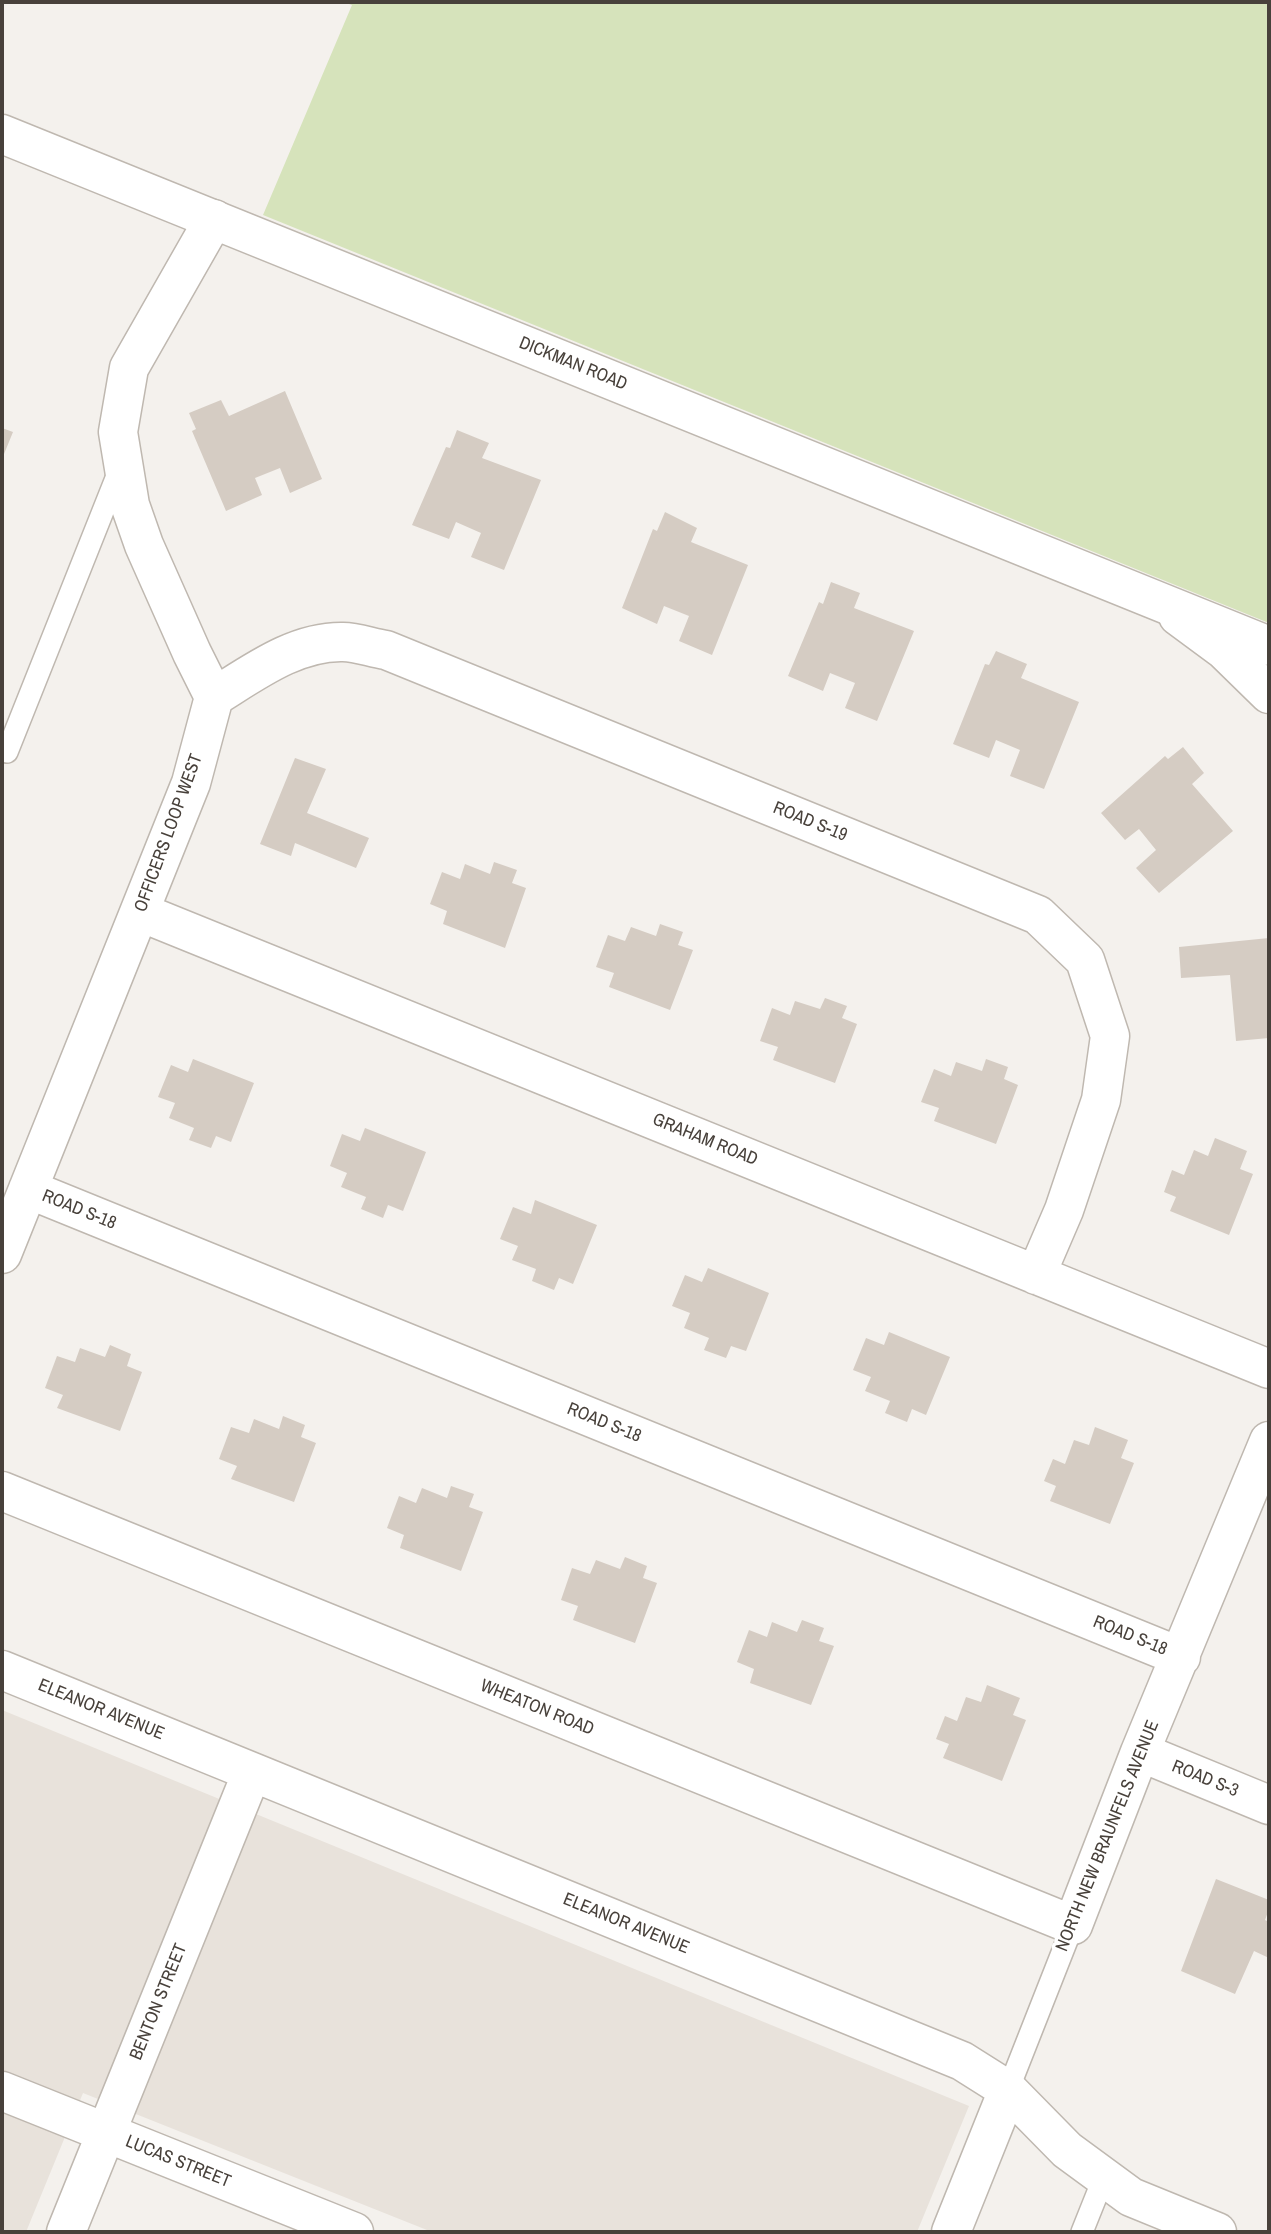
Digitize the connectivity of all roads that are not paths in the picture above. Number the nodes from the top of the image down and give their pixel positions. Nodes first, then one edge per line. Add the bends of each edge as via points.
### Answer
1 (2, 134) edge
2 (214, 219) junction
3 (122, 465) junction
4 (1143, 595) junction
5 (1269, 646) edge
6 (1269, 694) edge
7 (214, 697) junction
8 (7, 752) dead end
9 (140, 912) junction
10 (27, 1189) junction
11 (2, 1254) edge
12 (1036, 1275) junction
13 (1269, 1369) edge
14 (1269, 1441) edge
15 (2, 1491) edge
16 (1181, 1657) junction
17 (2, 1670) edge
18 (1140, 1752) junction
19 (252, 1772) junction
20 (1269, 1805) edge
21 (1073, 1925) junction
22 (1007, 2090) junction
23 (2, 2091) edge
24 (106, 2133) junction
25 (1104, 2177) junction
26 (66, 2232) edge
27 (354, 2232) edge
28 (951, 2232) edge
29 (1082, 2232) edge
30 (1217, 2232) edge

1 - 2 street, DICKMAN ROAD
2 - 3 street via 128,368 118,432
2 - 4 street, DICKMAN ROAD
3 - 7 street via 144,545
3 - 8 lane
4 - 5 street, DICKMAN ROAD
4 - 6 street, DICKMAN ROAD via 1224,650
7 - 9 street, OFFICERS LOOP WEST via 191,783
7 - 12 street, ROAD S-19 via 274,660 309,647 343,642 386,650 1038,915 1085,960 1110,1036 1101,1100 1064,1210
9 - 10 street, OFFICERS LOOP WEST
9 - 12 street, GRAHAM ROAD
10 - 11 street, OFFICERS LOOP WEST
10 - 16 street, ROAD S-18
12 - 13 street, GRAHAM ROAD
14 - 16 street, NORTH NEW BRAUNFELS AVENUE
15 - 21 street, WHEATON ROAD
16 - 18 street, NORTH NEW BRAUNFELS AVENUE
17 - 19 street, ELEANOR AVENUE
18 - 20 street, ROAD S-3
18 - 21 street, NORTH NEW BRAUNFELS AVENUE
19 - 22 street, ELEANOR AVENUE via 962,2061
19 - 24 street, BENTON STREET
21 - 22 lane, NORTH NEW BRAUNFELS AVENUE
22 - 25 street, ELEANOR AVENUE via 1067,2150
22 - 28 street, NORTH NEW BRAUNFELS AVENUE
23 - 24 street, LUCAS STREET
24 - 26 street, BENTON STREET
24 - 27 street, LUCAS STREET
25 - 29 lane
25 - 30 street, ELEANOR AVENUE via 1131,2197

